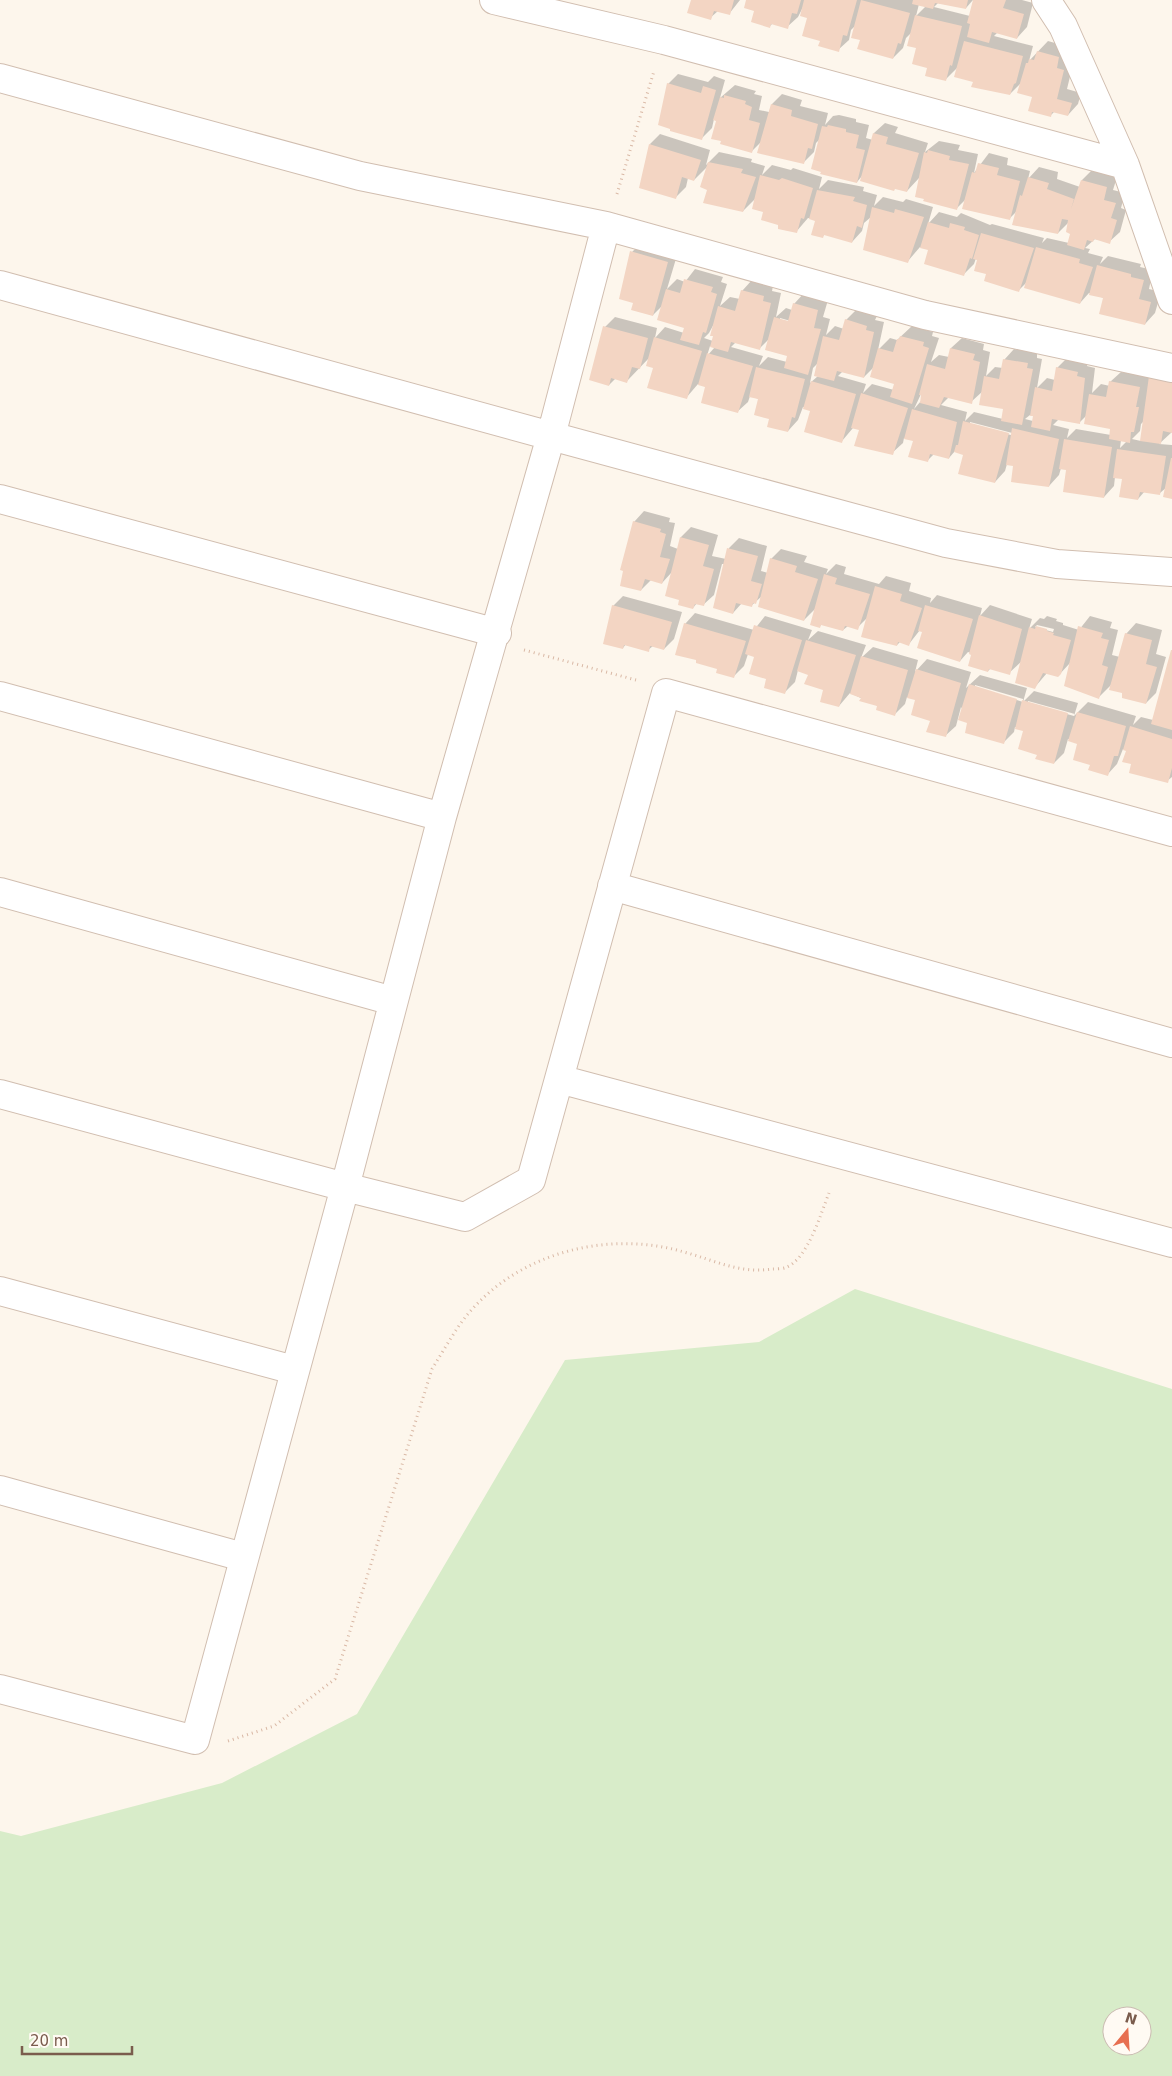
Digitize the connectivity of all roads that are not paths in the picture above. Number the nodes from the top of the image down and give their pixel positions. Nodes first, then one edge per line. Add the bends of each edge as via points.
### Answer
1 (494, 0) edge
2 (1046, 0) edge
3 (0, 78) edge
4 (1125, 165) junction
5 (606, 226) junction
6 (0, 286) edge
7 (1172, 300) edge
8 (1172, 368) edge
9 (551, 436) junction
10 (0, 499) edge
11 (1172, 572) edge
12 (496, 633) junction
13 (0, 696) edge
14 (442, 817) junction
15 (1172, 832) edge
16 (612, 886) junction
17 (0, 892) edge
18 (393, 1001) junction
19 (1172, 1043) edge
20 (560, 1079) junction
21 (0, 1094) edge
22 (345, 1187) junction
23 (1172, 1242) edge
24 (0, 1291) edge
25 (294, 1370) junction
26 (0, 1490) edge
27 (243, 1557) junction
28 (0, 1688) edge

1 - 4 street via 664,40
2 - 4 street via 1063,26
3 - 5 street via 360,176
4 - 7 street
5 - 8 street via 925,314
5 - 9 street
6 - 9 street
9 - 11 street via 946,543 1057,564
9 - 12 street
10 - 12 street
12 - 14 street
13 - 14 street
14 - 18 street
15 - 16 street via 666,693
16 - 19 street
16 - 20 street
17 - 18 street
18 - 22 street
20 - 22 street via 532,1180 464,1217
20 - 23 street
21 - 22 street
22 - 25 street
24 - 25 street
25 - 27 street
26 - 27 street
27 - 28 street via 195,1740

